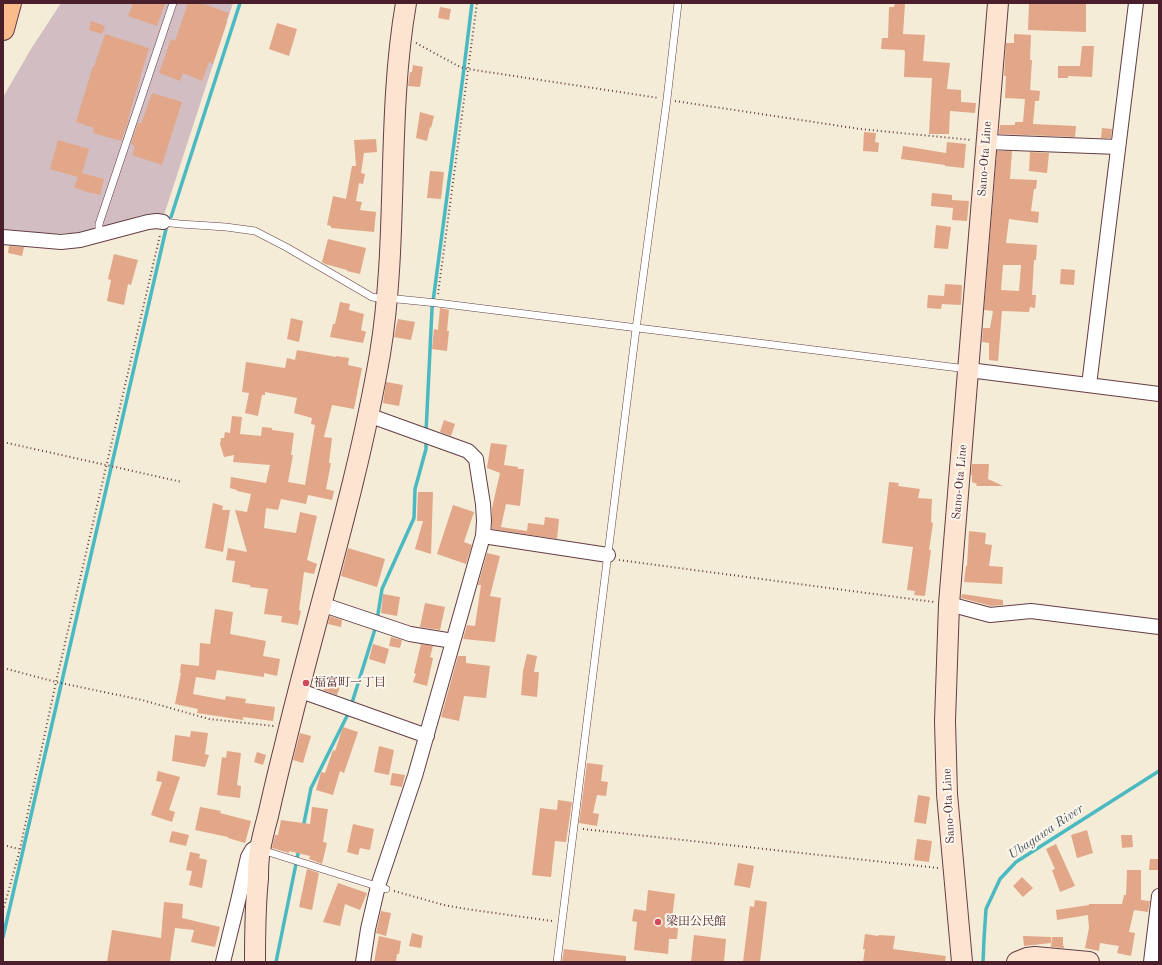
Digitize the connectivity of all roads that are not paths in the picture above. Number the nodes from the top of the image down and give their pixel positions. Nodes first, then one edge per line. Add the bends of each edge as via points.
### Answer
1 (10, 3) edge
2 (173, 3) edge
3 (406, 3) edge
4 (678, 3) edge
5 (998, 3) edge
6 (1136, 3) edge
7 (3, 29) edge
8 (987, 142) junction
9 (1118, 147) junction
10 (163, 222) joint
11 (99, 235) junction
12 (3, 237) edge
13 (387, 298) junction
14 (636, 329) junction
15 (969, 370) junction
16 (1089, 385) junction
17 (1159, 394) edge
18 (368, 415) junction
19 (483, 536) junction
20 (608, 557) junction
21 (321, 604) junction
22 (949, 604) junction
23 (1159, 627) edge
24 (453, 641) junction
25 (298, 690) junction
26 (427, 736) junction
27 (260, 850) junction
28 (382, 887) junction
29 (1159, 896) edge
30 (223, 962) edge
31 (255, 962) edge
32 (363, 962) edge
33 (557, 962) edge
34 (962, 962) edge
35 (1017, 962) edge
36 (1089, 962) edge
37 (1151, 962) edge

1 - 7 main road
2 - 11 lane via 99,224
3 - 13 street via 400,35 396,92
4 - 14 lane
5 - 8 street, Sano-Ota Line
6 - 9 street
8 - 9 street
8 - 15 street, Sano-Ota Line
9 - 16 street
10 - 11 street via 148,222
10 - 13 lane via 255,231 372,297
11 - 12 street via 61,242
13 - 14 lane
13 - 18 street
14 - 15 lane
14 - 20 lane
15 - 16 street
15 - 22 street, Sano-Ota Line
16 - 17 street
18 - 19 street via 468,451 476,459 483,504
18 - 21 street via 347,510
19 - 20 street
19 - 24 street
20 - 33 lane
21 - 24 street via 410,634
21 - 25 street
22 - 23 street via 990,616 1031,611
22 - 34 street, Sano-Ota Line via 945,721 947,794
24 - 26 street
25 - 26 street
25 - 27 street
26 - 28 street
27 - 28 lane
27 - 30 street via 255,848 248,857
27 - 31 street via 255,917
28 - 32 street via 368,929
29 - 37 street
35 - 36 street via 1035,957

